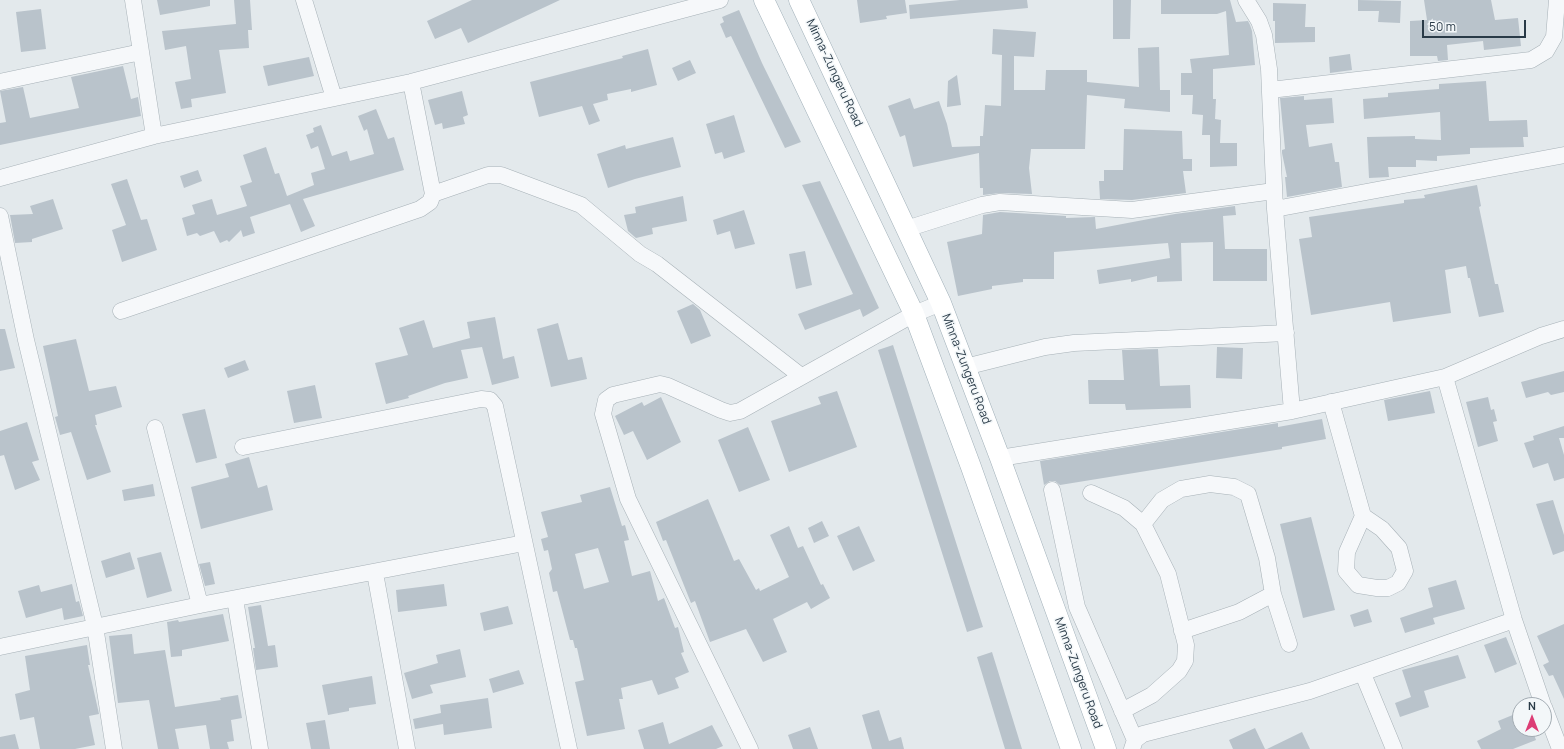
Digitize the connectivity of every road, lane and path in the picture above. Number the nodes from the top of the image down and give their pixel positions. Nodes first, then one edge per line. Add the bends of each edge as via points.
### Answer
1 (133, 0) edge
2 (304, 0) edge
3 (720, 0) edge
4 (764, 0) edge
5 (799, 0) edge
6 (1246, 0) edge
7 (1557, 0) edge
8 (141, 52) junction
9 (0, 82) edge
10 (411, 82) junction
11 (1270, 90) junction
12 (334, 98) junction
13 (154, 136) junction
14 (1564, 155) edge
15 (0, 178) edge
16 (1274, 191) junction
17 (433, 194) junction
18 (1275, 210) junction
19 (0, 216) edge
20 (906, 229) junction
21 (941, 303) junction
22 (121, 311) dead end
23 (914, 314) junction
24 (1564, 330) edge
25 (1286, 333) junction
26 (965, 367) junction
27 (801, 376) junction
28 (1445, 377) junction
29 (1331, 402) junction
30 (1292, 410) junction
31 (155, 428) dead end
32 (243, 447) dead end
33 (1000, 458) junction
34 (1052, 490) dead end
35 (1091, 493) dead end
36 (1363, 516) junction
37 (1143, 524) junction
38 (524, 543) junction
39 (374, 573) junction
40 (1273, 594) junction
41 (235, 599) junction
42 (200, 605) junction
43 (1077, 607) junction
44 (1057, 614) junction
45 (1514, 620) junction
46 (95, 626) junction
47 (1182, 632) junction
48 (1289, 644) dead end
49 (0, 647) edge
50 (1363, 674) junction
51 (1541, 697) edge
52 (1122, 711) junction
53 (1552, 728) edge
54 (1133, 745) edge
55 (114, 749) edge
56 (260, 749) edge
57 (407, 749) edge
58 (569, 749) edge
59 (750, 749) edge
60 (1071, 749) edge
61 (1106, 749) edge
62 (1394, 749) edge
63 (1560, 749) edge

1 - 8 street
2 - 12 street
3 - 10 street
4 - 23 main road
5 - 20 main road, Minna-Zungeru Road
6 - 11 street via 1264,35
7 - 11 street via 1554,37 1546,51 1531,60
8 - 9 street
8 - 13 street
10 - 12 street
10 - 17 street
11 - 16 street
12 - 13 street
13 - 15 street
14 - 18 street
16 - 18 street
16 - 20 street via 1132,210 1000,202 982,205
17 - 22 street via 430,202 420,209
17 - 27 street via 488,175 501,175 581,205 640,254 657,264
18 - 25 street
19 - 46 street via 26,340
20 - 21 main road, Minna-Zungeru Road
21 - 23 street
21 - 26 main road, Minna-Zungeru Road
23 - 27 street
23 - 60 main road
24 - 28 street via 1542,336
25 - 26 street via 1045,346
25 - 30 street
26 - 33 main road, Minna-Zungeru Road
27 - 59 street via 740,411 730,413 660,384 613,395 603,406 603,414 628,498
28 - 29 street
28 - 45 street
29 - 30 street
29 - 36 street
30 - 33 street
31 - 42 street
32 - 38 street via 482,399 490,400 495,406
33 - 44 main road, Minna-Zungeru Road
34 - 43 street
35 - 37 street via 1124,508
36 - 36 street via 1347,552 1346,571 1358,585 1388,588 1398,583 1405,571 1399,548 1382,529
37 - 40 street via 1162,500 1181,489 1210,484 1234,487 1248,494 1267,558
37 - 47 street via 1168,574
38 - 39 street
38 - 58 street
39 - 41 street
39 - 57 street
40 - 47 street via 1239,612
40 - 48 street
41 - 42 street
41 - 56 street
42 - 46 street
43 - 44 street
43 - 52 street
44 - 61 main road, Minna-Zungeru Road
45 - 50 street
45 - 51 street
46 - 49 street
46 - 55 street
47 - 52 street via 1186,646 1185,661 1179,671 1152,695
50 - 54 street via 1310,691 1143,734
50 - 62 street
52 - 54 street
53 - 63 street

